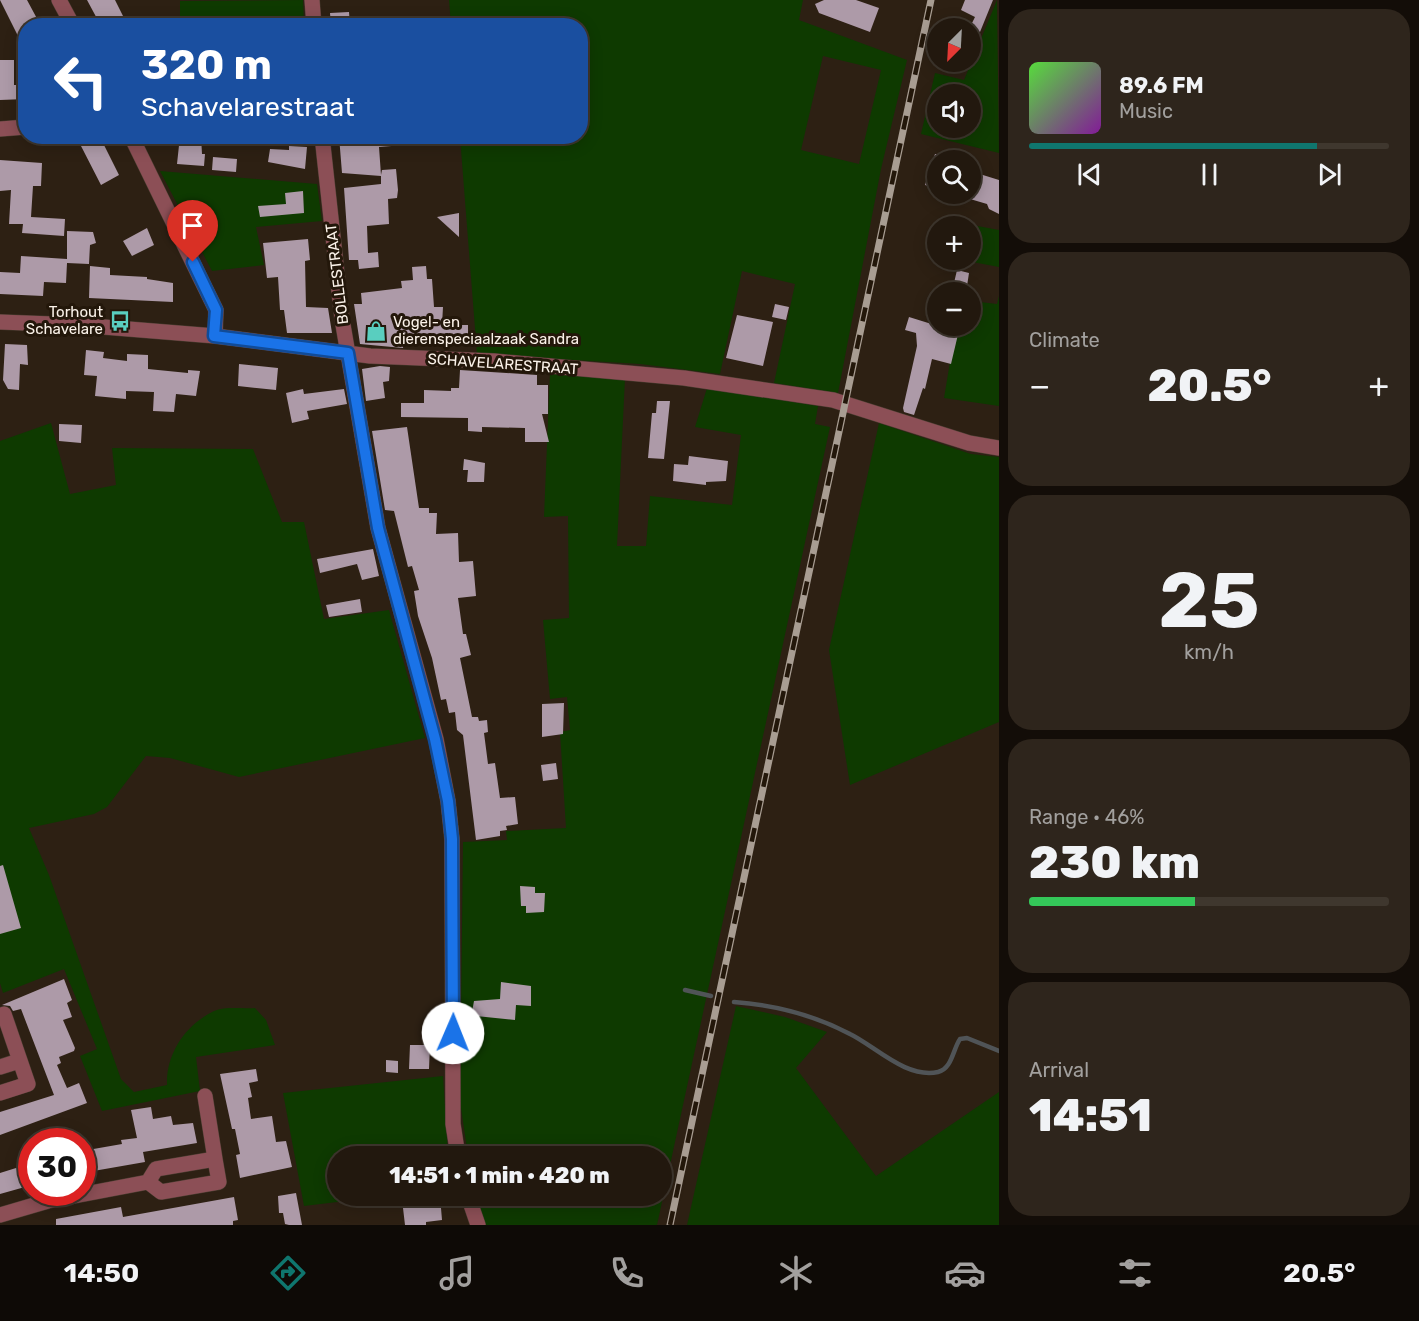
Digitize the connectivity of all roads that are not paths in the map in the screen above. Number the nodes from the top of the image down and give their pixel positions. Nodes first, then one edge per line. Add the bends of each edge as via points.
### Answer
1 (59, 0) edge
2 (312, 0) edge
3 (69, 18) edge
4 (313, 18) edge
5 (18, 128) edge
6 (0, 129) edge
7 (135, 144) edge
8 (323, 144) edge
9 (0, 322) edge
10 (214, 336) junction
11 (348, 353) junction
12 (999, 448) edge
13 (4, 1014) dead end
14 (19, 1061) junction
15 (0, 1067) edge
16 (0, 1093) edge
17 (205, 1096) dead end
18 (456, 1146) edge
19 (215, 1159) junction
20 (148, 1182) junction
21 (471, 1206) edge
22 (0, 1215) edge
23 (478, 1225) edge

1 - 3 street
2 - 4 street
5 - 6 street
7 - 10 street via 216,310
8 - 11 street, BOLLESTRAAT
9 - 10 street, SCHAVELARESTRAAT
10 - 11 street, SCHAVELARESTRAAT
11 - 12 street, SCHAVELARESTRAAT via 494,361 749,387 833,400 969,443
11 - 18 street, BOLLESTRAAT via 378,528 448,801 452,839 453,1124
13 - 14 street
14 - 15 street
14 - 16 street via 28,1084
17 - 19 street
19 - 20 street via 156,1169
19 - 20 street via 219,1182 161,1192
20 - 22 street via 48,1201
21 - 23 street

